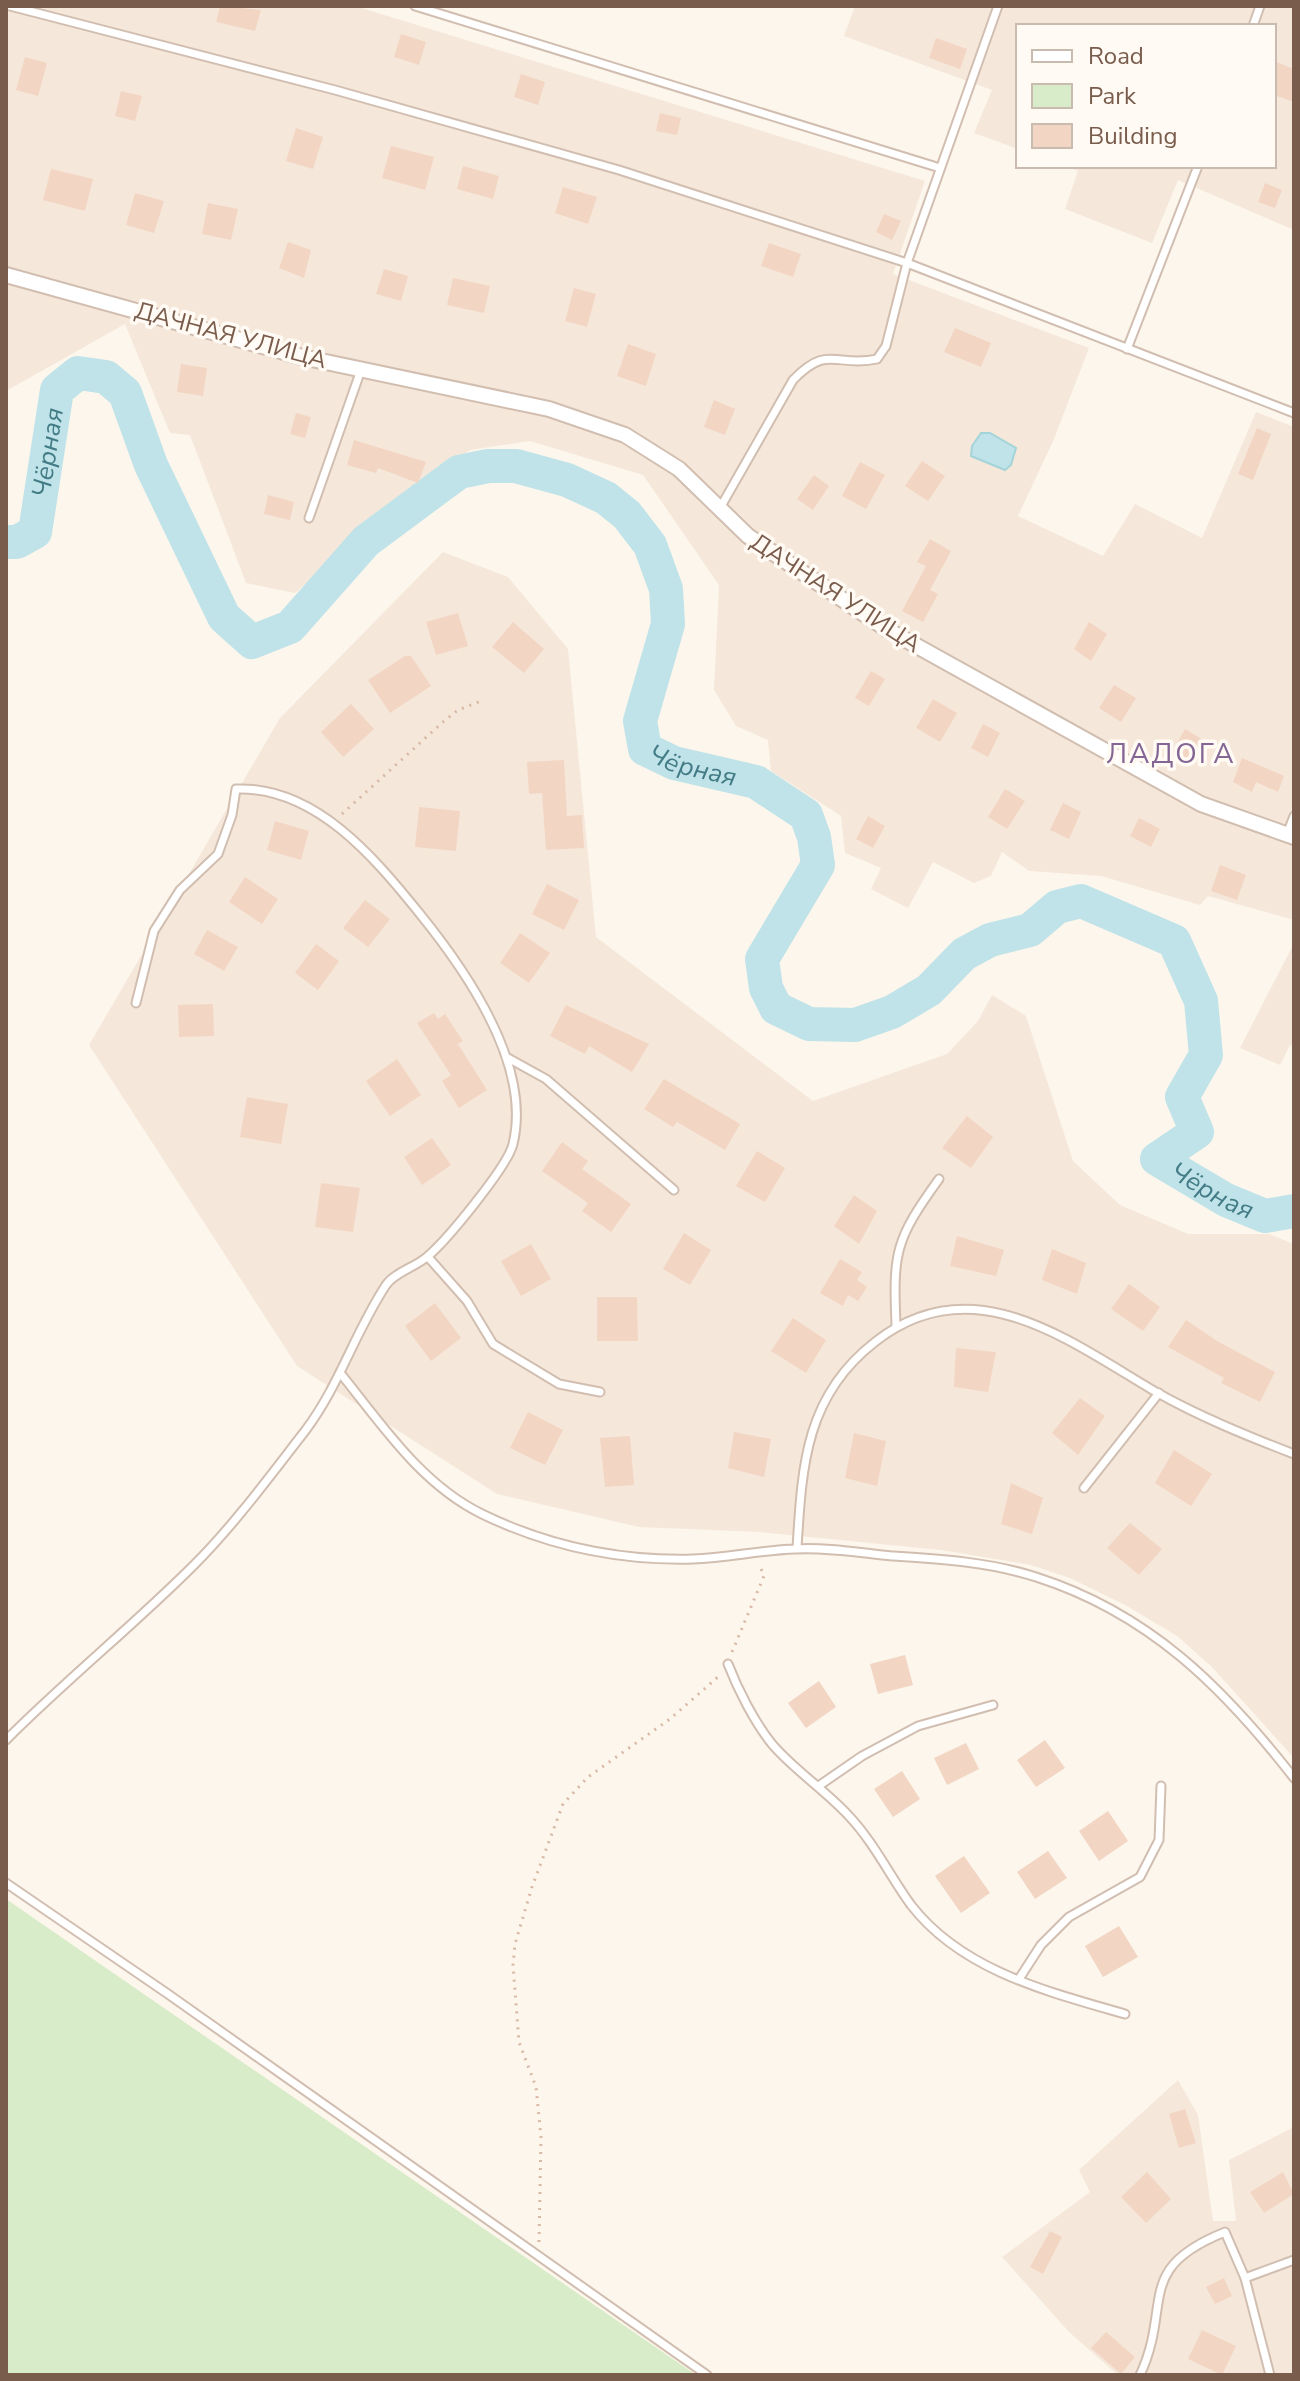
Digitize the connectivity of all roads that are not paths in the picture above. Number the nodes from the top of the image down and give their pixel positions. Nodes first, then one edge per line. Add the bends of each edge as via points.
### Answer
1 (10, 6) edge
2 (415, 6) edge
3 (998, 6) edge
4 (940, 168) junction
5 (1197, 168) edge
6 (907, 263) junction
7 (6, 275) edge
8 (1127, 349) junction
9 (361, 368) junction
10 (1294, 413) edge
11 (720, 509) junction
12 (309, 518) dead end
13 (1294, 816) edge
14 (1290, 836) edge
15 (136, 1003) dead end
16 (508, 1058) junction
17 (939, 1179) dead end
18 (674, 1190) dead end
19 (428, 1257) junction
20 (896, 1325) junction
21 (341, 1374) junction
22 (600, 1392) dead end
23 (1159, 1393) junction
24 (1294, 1454) edge
25 (1084, 1488) dead end
26 (797, 1548) junction
27 (728, 1664) road end
28 (993, 1705) dead end
29 (6, 1740) edge
30 (1294, 1778) edge
31 (820, 1785) junction
32 (1161, 1786) dead end
33 (6, 1883) edge
34 (1019, 1979) junction
35 (1125, 2014) dead end
36 (1294, 2260) edge
37 (1245, 2278) junction
38 (707, 2375) edge
39 (1140, 2375) edge
40 (1270, 2375) edge

1 - 6 lane via 589,162
2 - 4 lane
3 - 4 lane
4 - 6 lane
5 - 8 lane
6 - 8 lane
6 - 11 lane via 886,346 877,359 822,358 807,366 793,380
7 - 9 street, ДАЧНАЯ УЛИЦА via 302,357
8 - 10 lane
9 - 11 street, ДАЧНАЯ УЛИЦА via 549,409 625,435 679,469
9 - 12 lane
11 - 14 street, ДАЧНАЯ УЛИЦА via 806,578 987,688 1201,804
13 - 14 lane
15 - 16 lane via 154,931 180,890 218,854 236,789 257,788 314,809 368,856 441,940
16 - 18 lane via 546,1079
16 - 19 lane via 517,1098 513,1146
17 - 20 lane via 899,1243 893,1266
19 - 21 lane via 388,1282
19 - 22 lane via 467,1301 493,1344 559,1384
20 - 23 lane via 933,1313 973,1309 1017,1317 1067,1336
20 - 26 lane via 840,1372 811,1432 802,1465
21 - 26 lane via 417,1467 448,1493 555,1544 629,1557 693,1559
21 - 29 lane via 307,1429 196,1563
23 - 24 lane
23 - 25 lane
26 - 30 lane via 962,1561 1036,1577 1111,1610 1187,1658 1252,1724
27 - 31 lane via 773,1744
28 - 31 lane via 918,1726
31 - 34 lane via 854,1821 933,1929 964,1954
32 - 34 lane via 1159,1840 1140,1877 1069,1917 1041,1945
33 - 38 lane
34 - 35 lane
36 - 37 lane
37 - 39 lane via 1225,2232 1196,2244 1170,2264 1160,2283 1151,2347
37 - 40 lane

